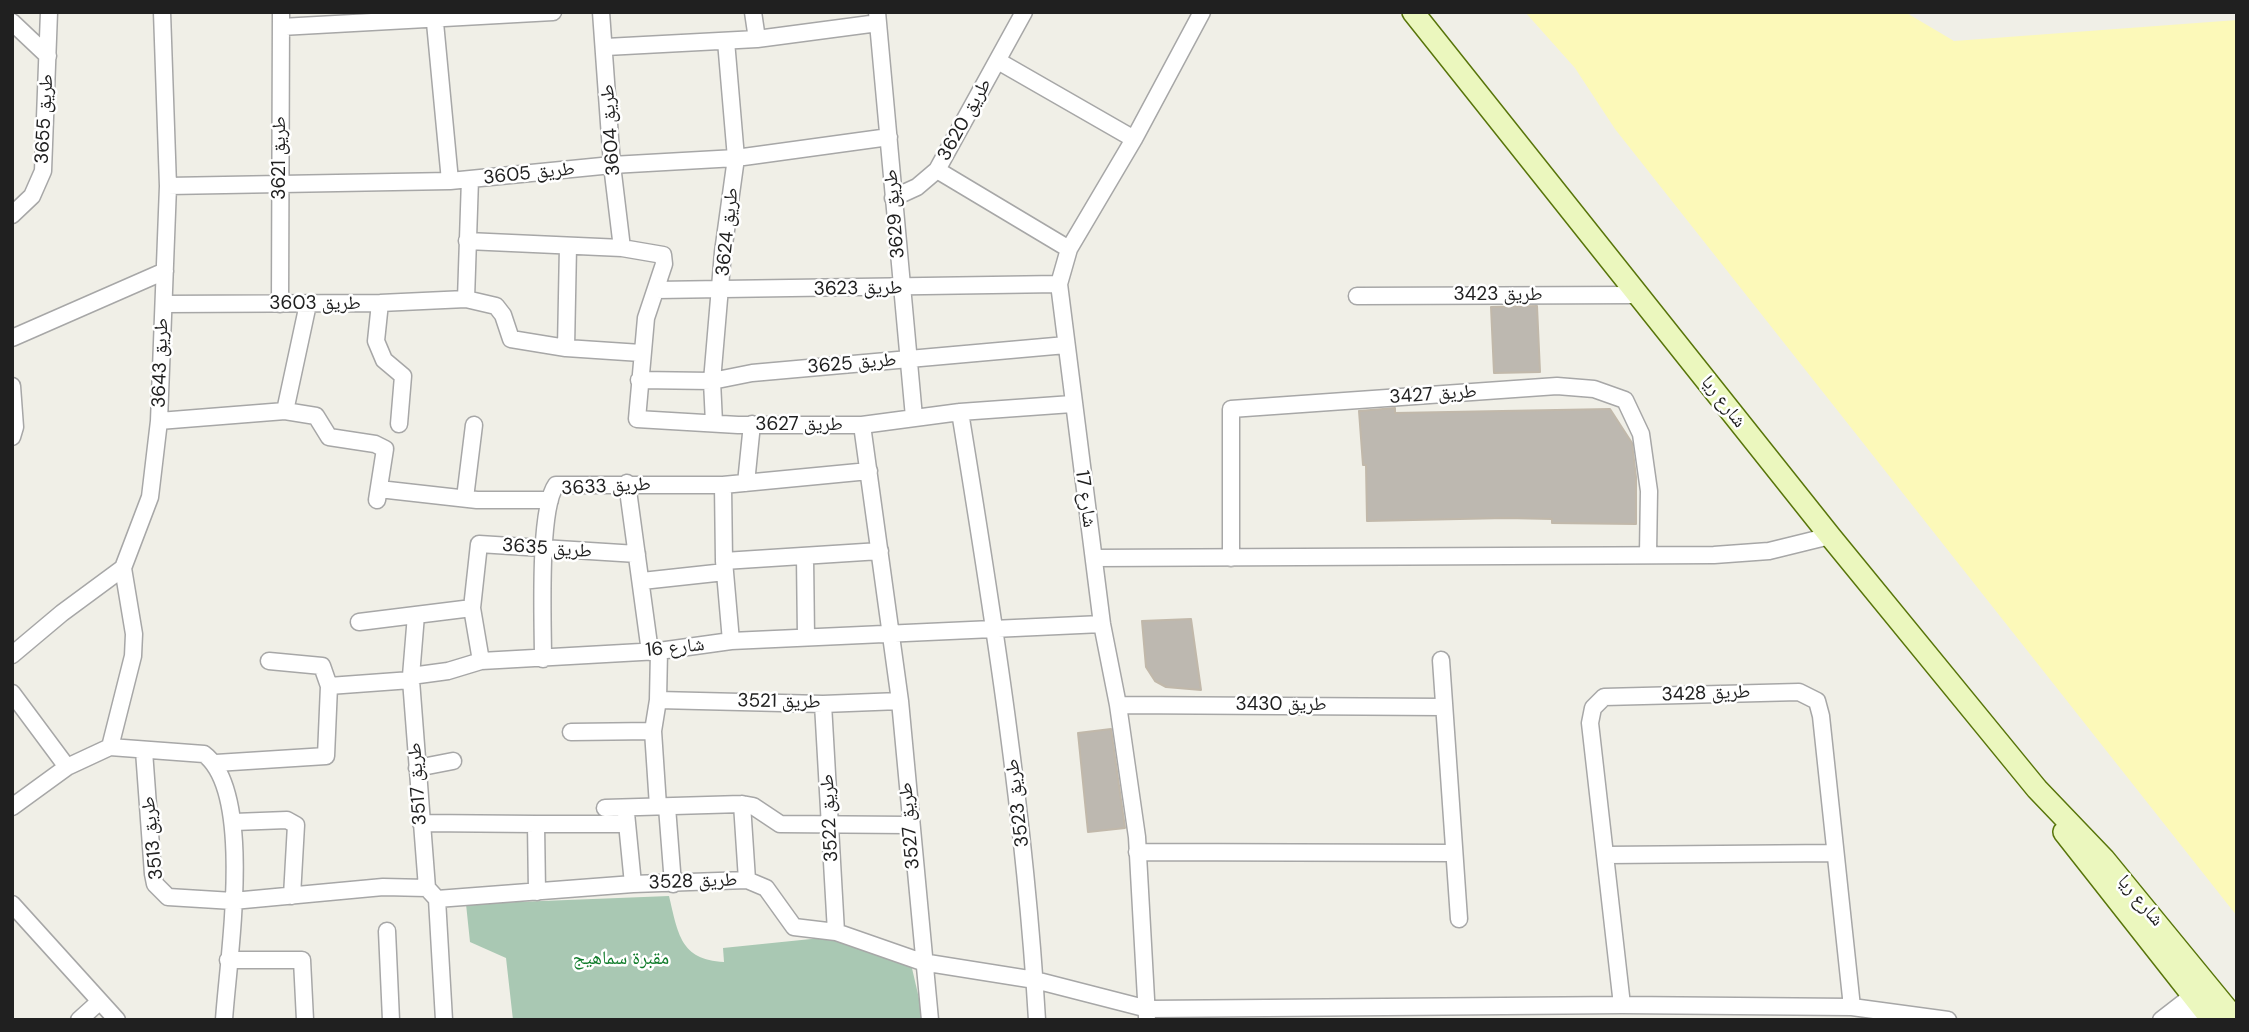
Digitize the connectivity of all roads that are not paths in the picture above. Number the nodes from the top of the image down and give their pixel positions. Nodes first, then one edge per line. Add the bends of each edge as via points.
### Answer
1 (50, 12) edge
2 (162, 12) edge
3 (553, 12) edge
4 (601, 12) edge
5 (753, 12) edge
6 (1024, 12) edge
7 (1413, 12) edge
8 (1198, 14) edge
9 (434, 16) edge
10 (878, 18) edge
11 (281, 20) edge
12 (12, 22) edge
13 (757, 39) junction
14 (726, 41) junction
15 (606, 47) junction
16 (48, 56) junction
17 (998, 61) junction
18 (889, 137) junction
19 (1134, 138) junction
20 (736, 158) junction
21 (612, 165) junction
22 (937, 170) junction
23 (470, 179) junction
24 (450, 181) junction
25 (279, 183) junction
26 (168, 186) junction
27 (893, 198) junction
28 (12, 215) edge
29 (467, 241) junction
30 (568, 246) junction
31 (622, 248) junction
32 (1069, 249) junction
33 (165, 271) junction
34 (1059, 284) junction
35 (901, 288) junction
36 (656, 290) junction
37 (722, 290) junction
38 (1638, 295) junction
39 (1357, 296) dead end
40 (466, 299) junction
41 (380, 303) junction
42 (163, 304) junction
43 (281, 304) junction
44 (308, 304) junction
45 (12, 338) edge
46 (1066, 345) junction
47 (566, 348) junction
48 (641, 353) junction
49 (908, 359) junction
50 (639, 380) junction
51 (712, 381) junction
52 (12, 386) edge
53 (1072, 404) junction
54 (285, 411) junction
55 (960, 412) junction
56 (914, 416) junction
57 (159, 421) junction
58 (714, 423) junction
59 (399, 424) dead end
60 (751, 424) junction
61 (474, 425) dead end
62 (862, 425) junction
63 (12, 437) edge
64 (869, 471) junction
65 (627, 483) junction
66 (746, 483) junction
67 (723, 485) junction
68 (465, 498) junction
69 (550, 500) junction
70 (1830, 536) junction
71 (544, 550) junction
72 (880, 551) junction
73 (636, 554) junction
74 (1648, 554) junction
75 (805, 557) junction
76 (1094, 558) junction
77 (1231, 558) junction
78 (725, 567) junction
79 (123, 568) junction
80 (642, 581) junction
81 (472, 608) junction
82 (416, 615) junction
83 (359, 622) dead end
84 (1102, 624) junction
85 (995, 627) junction
86 (890, 633) junction
87 (806, 636) junction
88 (731, 641) junction
89 (654, 651) junction
90 (12, 655) edge
91 (543, 659) junction
92 (1441, 660) dead end
93 (269, 661) dead end
94 (481, 661) junction
95 (411, 678) junction
96 (329, 686) junction
97 (12, 693) edge
98 (659, 700) junction
99 (900, 701) junction
100 (823, 704) junction
101 (1118, 705) junction
102 (1444, 707) junction
103 (653, 731) junction
104 (571, 732) dead end
105 (110, 747) junction
106 (145, 751) junction
107 (453, 761) dead end
108 (216, 763) junction
109 (66, 767) junction
110 (417, 768) junction
111 (742, 804) junction
112 (12, 807) edge
113 (625, 807) junction
114 (663, 807) junction
115 (605, 808) dead end
116 (234, 822) junction
117 (421, 823) junction
118 (830, 823) junction
119 (536, 824) junction
120 (627, 824) junction
121 (909, 825) junction
122 (1137, 852) junction
123 (1454, 853) junction
124 (1835, 853) junction
125 (1606, 855) junction
126 (747, 880) junction
127 (633, 884) junction
128 (673, 884) junction
129 (537, 892) junction
130 (432, 894) junction
131 (292, 896) junction
132 (233, 901) junction
133 (12, 904) edge
134 (1459, 919) dead end
135 (387, 931) dead end
136 (836, 932) junction
137 (228, 960) junction
138 (922, 962) junction
139 (1035, 980) junction
140 (2207, 1000) edge
141 (99, 1002) junction
142 (1622, 1005) junction
143 (1852, 1007) junction
144 (1251, 1014) edge
145 (1426, 1014) edge
146 (1147, 1015) edge
147 (79, 1020) edge
148 (117, 1020) edge
149 (224, 1020) edge
150 (305, 1020) edge
151 (391, 1020) edge
152 (444, 1020) edge
153 (930, 1020) edge
154 (1037, 1020) edge
155 (1948, 1020) edge
156 (2161, 1020) edge
157 (2184, 1020) edge
158 (2236, 1020) edge

1 - 16 street, طريق 3655
2 - 26 street, طريق 3643
3 - 9 street
4 - 15 street, طريق 3604
5 - 13 street
6 - 17 street, طريق 3620
7 - 38 main road, شارع ريا
8 - 19 street, شارع 17
9 - 11 street
9 - 24 street
10 - 13 street
10 - 18 street, طريق 3629
11 - 25 street, طريق 3621
12 - 16 street
13 - 14 street
14 - 15 street
14 - 20 street, طريق 3624
15 - 21 street, طريق 3604
16 - 28 street, طريق 3655 via 44,172 32,196
17 - 19 street, طريق 3620
17 - 22 street, طريق 3620
18 - 20 street, طريق 3605
18 - 27 street, طريق 3629
19 - 32 street, شارع 17
20 - 21 street, طريق 3605
20 - 37 street, طريق 3624
21 - 23 street, طريق 3605
21 - 31 street, طريق 3604
22 - 27 street, طريق 3620 via 917,187
22 - 32 street
23 - 24 street, طريق 3605
23 - 29 street
24 - 25 street, طريق 3605
25 - 26 street, طريق 3605
25 - 43 street, طريق 3621
26 - 33 street, طريق 3643
27 - 35 street, طريق 3629
29 - 30 street
29 - 40 street
30 - 31 street
30 - 47 street
31 - 36 street via 663,255
32 - 34 street, شارع 17
33 - 42 street, طريق 3643
33 - 45 street
34 - 35 street, طريق 3623
34 - 46 street, شارع 17
35 - 37 street, طريق 3623
35 - 49 street, طريق 3629
36 - 37 street, طريق 3623
36 - 48 street
37 - 51 street, طريق 3624
38 - 39 street, طريق 3423
38 - 70 main road, شارع ريا
40 - 41 street, طريق 3603
40 - 47 street, طريق 3603 via 496,306 511,339
41 - 44 street, طريق 3603
41 - 59 street via 376,341 384,360 403,376
42 - 43 street, طريق 3603
42 - 57 street, طريق 3643
43 - 44 street, طريق 3603
44 - 54 street
46 - 49 street, طريق 3625
46 - 53 street, شارع 17
47 - 48 street, طريق 3603
48 - 50 street
49 - 51 street, طريق 3625
49 - 56 street, طريق 3629
50 - 51 street, طريق 3625
50 - 58 street, طريق 3627 via 637,419
51 - 58 street, طريق 3624
52 - 63 street
53 - 55 street, طريق 3627
53 - 76 street, شارع 17
54 - 57 street
54 - 68 street via 316,416 328,438 383,446 378,495
55 - 56 street, طريق 3627
55 - 85 street
56 - 62 street, طريق 3627
57 - 79 street, طريق 3643 via 150,497
58 - 60 street, طريق 3627
60 - 62 street, طريق 3627
60 - 66 street
61 - 68 street
62 - 64 street
64 - 66 street, طريق 3633
64 - 72 street
65 - 67 street, طريق 3633
65 - 69 street, طريق 3633 via 556,485
65 - 73 street
66 - 67 street, طريق 3633
67 - 78 street
68 - 69 street
69 - 71 street, طريق 3633
70 - 74 street via 1769,551
70 - 140 main road, شارع ريا via 2037,789 2104,859
71 - 73 street, طريق 3635
71 - 81 street, طريق 3635 via 479,544
71 - 91 street, طريق 3633
72 - 75 street
72 - 86 street
73 - 80 street
74 - 77 street
74 - 77 street, طريق 3427 via 1649,491 1641,433 1625,400 1594,389 1557,386 1231,409
75 - 78 street
75 - 87 street
76 - 77 street
76 - 84 street, شارع 17
78 - 80 street
78 - 88 street
79 - 90 street
79 - 105 street via 132,612 133,656
80 - 89 street
81 - 82 street
81 - 94 street
82 - 83 street
82 - 95 street, طريق 3517
84 - 85 street, شارع 16
84 - 101 street, شارع 17
85 - 86 street, شارع 16
85 - 139 street, طريق 3523
86 - 87 street, شارع 16
86 - 99 street, طريق 3527
87 - 88 street, شارع 16
88 - 89 street, شارع 16
89 - 91 street, شارع 16
89 - 98 street
91 - 94 street, شارع 16
92 - 102 street
93 - 96 street via 322,666
94 - 95 street, شارع 16
95 - 96 street, شارع 16
95 - 110 street, طريق 3517
96 - 108 street via 326,756
97 - 109 street
98 - 100 street, طريق 3521
98 - 103 street
99 - 100 street, طريق 3521
99 - 121 street, طريق 3527
100 - 118 street, طريق 3522
101 - 102 street, طريق 3430
101 - 122 street, شارع 17
102 - 123 street
103 - 104 street
103 - 114 street
105 - 106 street
105 - 109 street
106 - 108 street via 204,754
106 - 132 street, طريق 3513 via 155,884 176,900
107 - 110 street
108 - 116 street
109 - 112 street
110 - 117 street, طريق 3517
111 - 114 street
111 - 118 street via 780,824
111 - 126 street
113 - 114 street
113 - 115 street
113 - 120 street
114 - 128 street
116 - 131 street via 287,820 296,825
116 - 132 street
117 - 119 street
117 - 130 street, طريق 3517
118 - 121 street
118 - 136 street, طريق 3522
119 - 120 street
119 - 129 street
120 - 127 street
121 - 138 street, طريق 3527
122 - 123 street
122 - 146 street, شارع 17
123 - 134 street
124 - 125 street
124 - 125 street, طريق 3428 via 1821,716 1816,701 1799,692 1604,697 1593,708 1590,723
124 - 143 street, طريق 3428
125 - 142 street, طريق 3428
126 - 128 street, طريق 3528
126 - 136 street, طريق 3528 via 766,888 794,927
127 - 128 street, طريق 3528
127 - 129 street, طريق 3528
129 - 130 street, طريق 3528
130 - 131 street, طريق 3528 via 383,887
130 - 152 street, طريق 3517
131 - 132 street, طريق 3513
132 - 137 street
133 - 141 street
135 - 151 street
136 - 138 street, طريق 3528
137 - 149 street
137 - 150 street via 302,960
138 - 139 street, طريق 3528
138 - 153 street, طريق 3527
139 - 146 street, طريق 3528
139 - 154 street, طريق 3523
140 - 156 street
140 - 157 street
140 - 158 main road, شارع ريا
141 - 147 street
141 - 148 street
142 - 143 street, طريق 3528
142 - 145 street, طريق 3528
143 - 155 street, طريق 3528
144 - 145 street, طريق 3528
144 - 146 street, طريق 3528

